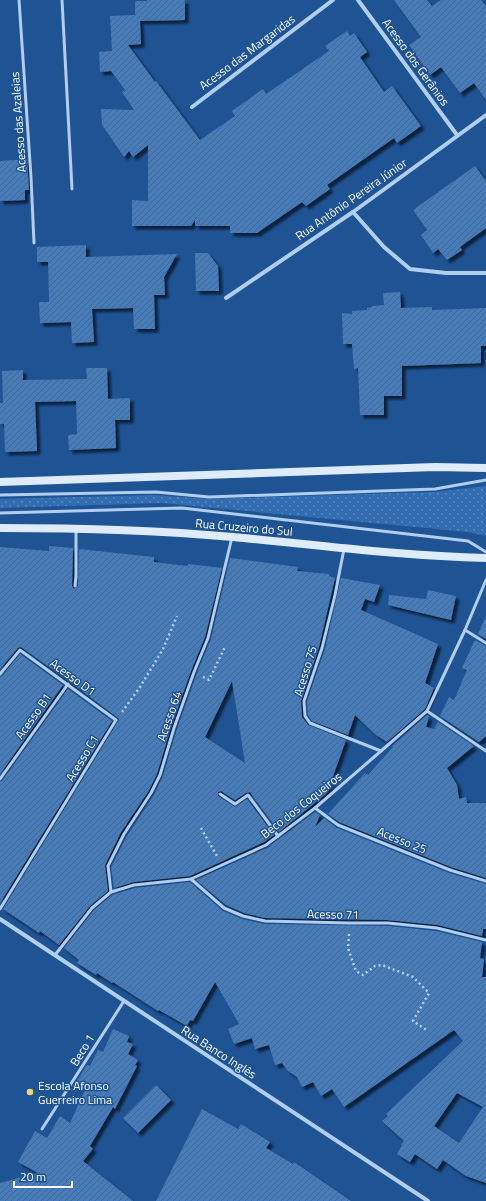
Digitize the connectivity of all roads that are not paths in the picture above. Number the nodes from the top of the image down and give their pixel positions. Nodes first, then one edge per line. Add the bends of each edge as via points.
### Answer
1 (19, 0) edge
2 (62, 0) edge
3 (333, 0) edge
4 (358, 0) edge
5 (192, 106) dead end
6 (486, 115) edge
7 (457, 135) junction
8 (72, 189) dead end
9 (353, 212) junction
10 (34, 243) dead end
11 (486, 273) edge
12 (226, 298) dead end
13 (486, 468) edge
14 (486, 480) edge
15 (0, 482) edge
16 (0, 495) edge
17 (0, 513) edge
18 (0, 528) edge
19 (76, 528) junction
20 (232, 537) junction
21 (344, 549) junction
22 (486, 552) edge
23 (486, 558) edge
24 (486, 580) edge
25 (75, 586) dead end
26 (465, 630) junction
27 (486, 643) edge
28 (0, 674) edge
29 (68, 684) junction
30 (427, 711) junction
31 (116, 720) joint
32 (381, 751) junction
33 (486, 751) edge
34 (0, 779) edge
35 (220, 794) dead end
36 (315, 808) junction
37 (278, 836) junction
38 (191, 879) junction
39 (486, 881) edge
40 (111, 892) junction
41 (0, 909) edge
42 (0, 919) edge
43 (486, 940) edge
44 (55, 955) junction
45 (124, 1001) junction
46 (42, 1129) dead end
47 (428, 1201) edge

1 - 10 lane, Acesso das Azaleias
2 - 8 lane
3 - 5 street, Acesso das Margaridas
4 - 7 street, Acesso dos Gerânios
6 - 7 street, Rua Antônio Pereira Júnior
7 - 9 street, Rua Antônio Pereira Júnior
9 - 11 street via 384,247 410,269 446,273
9 - 12 street, Rua Antônio Pereira Júnior
13 - 15 main road via 434,466
14 - 16 lane via 435,489 209,497 156,492
17 - 22 lane via 182,508 468,541
18 - 19 main road, Rua Cruzeiro do Sul
19 - 20 main road, Rua Cruzeiro do Sul
19 - 25 lane
20 - 21 main road, Rua Cruzeiro do Sul
20 - 40 lane, Acesso 64 via 208,638 174,728 160,776 124,834 108,866
21 - 23 main road, Rua Cruzeiro do Sul
21 - 32 lane, Acesso 75 via 322,648 304,701 305,716 310,723
24 - 26 lane, Beco dos Coqueiros
26 - 27 lane
26 - 30 lane, Beco dos Coqueiros
28 - 29 lane, Acesso D1 via 20,650
29 - 31 lane, Acesso D1
29 - 34 lane, Acesso B1
30 - 32 lane, Beco dos Coqueiros
30 - 33 lane
31 - 41 lane, Acesso C1
32 - 36 lane, Beco dos Coqueiros
35 - 37 lane via 235,804 248,795
36 - 37 lane, Beco dos Coqueiros
36 - 39 lane, Acesso 25 via 338,825 450,870
37 - 38 lane, Beco dos Coqueiros via 266,845
38 - 40 lane, Beco dos Coqueiros via 134,884
38 - 43 lane, Acesso 71 via 224,908 265,921 388,922 437,928
40 - 44 lane, Beco dos Coqueiros via 92,908
42 - 44 street, Rua Banco Inglês
44 - 45 street, Rua Banco Inglês
45 - 46 lane, Beco 1
45 - 47 street, Rua Banco Inglês

